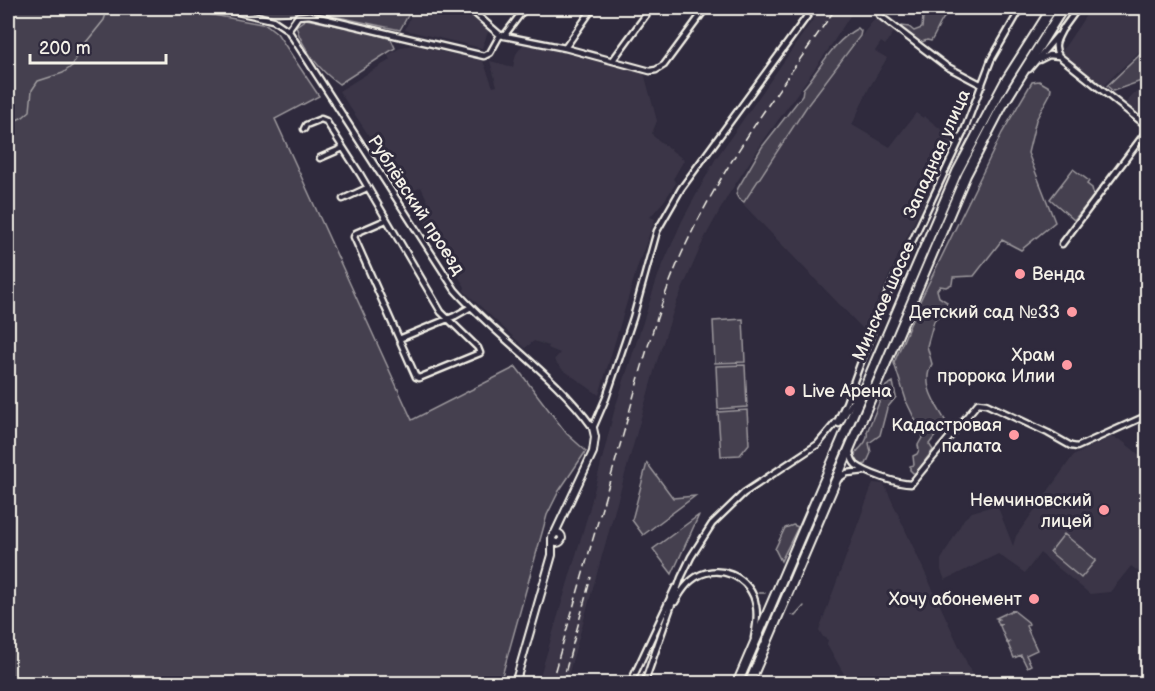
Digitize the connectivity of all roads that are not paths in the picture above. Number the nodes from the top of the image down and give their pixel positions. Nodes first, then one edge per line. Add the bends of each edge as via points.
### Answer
1 (220, 8) edge
2 (469, 8) edge
3 (525, 8) edge
4 (593, 8) edge
5 (651, 8) edge
6 (706, 8) edge
7 (813, 8) edge
8 (1021, 8) edge
9 (1052, 8) edge
10 (1063, 8) edge
11 (1078, 8) edge
12 (879, 15) dead end
13 (1064, 28) junction
14 (288, 30) junction
15 (502, 36) junction
16 (565, 48) junction
17 (1059, 56) junction
18 (613, 60) junction
19 (1034, 63) junction
20 (982, 85) junction
21 (1012, 88) junction
22 (1148, 128) edge
23 (304, 129) dead end
24 (343, 148) junction
25 (320, 158) dead end
26 (368, 188) junction
27 (343, 199) dead end
28 (386, 220) junction
29 (1062, 244) dead end
30 (471, 307) junction
31 (448, 319) junction
32 (399, 339) junction
33 (869, 372) junction
34 (1148, 415) edge
35 (593, 428) junction
36 (817, 445) junction
37 (849, 448) junction
38 (868, 471) junction
39 (834, 483) junction
40 (562, 519) junction
41 (553, 537) junction
42 (561, 540) junction
43 (552, 555) junction
44 (681, 578) junction
45 (670, 609) junction
46 (753, 647) junction
47 (750, 682) edge
48 (515, 684) edge
49 (630, 684) edge
50 (644, 684) edge
51 (737, 684) edge

1 - 14 street via 273,20
2 - 15 street
3 - 15 street
4 - 16 street
5 - 18 street
6 - 18 street via 664,65 656,70
7 - 35 street via 664,216 630,328
8 - 20 street, Западная улица via 993,55
9 - 33 highway, Минское шоссе via 975,136
10 - 21 highway, Минское шоссе
11 - 13 street
12 - 20 street via 946,66
13 - 17 street via 1055,47
13 - 19 street
14 - 15 street via 298,16 309,15 484,56
14 - 30 street, Рублёвский проезд via 442,271
15 - 16 street
16 - 18 street
17 - 19 street via 1045,56
17 - 22 street
19 - 21 street
20 - 36 street, Западная улица via 879,312 838,420
21 - 37 highway, Минское шоссе via 950,209
22 - 29 street
23 - 24 street via 321,118
24 - 25 street
24 - 26 street
26 - 27 street
26 - 28 street
28 - 31 street
28 - 32 street via 356,232 354,237
30 - 31 street
30 - 35 street, Рублёвский проезд via 568,397
31 - 32 street
31 - 32 street via 480,353 419,378
33 - 36 street via 839,424
33 - 46 highway, Минское шоссе
34 - 38 street via 1077,447 978,403 916,481 911,484
35 - 40 street via 593,452
36 - 44 street via 727,507 704,535
37 - 38 street via 852,460
37 - 39 highway, Минское шоссе
38 - 39 street via 847,473
39 - 47 highway, Минское шоссе
40 - 41 street
40 - 42 street
41 - 42 street via 556,543
41 - 43 street
42 - 43 street
43 - 48 street
44 - 45 street
44 - 49 street
45 - 46 street via 685,586 699,575 715,571 732,574 754,598 757,614
45 - 50 street
46 - 51 highway, Минское шоссе

